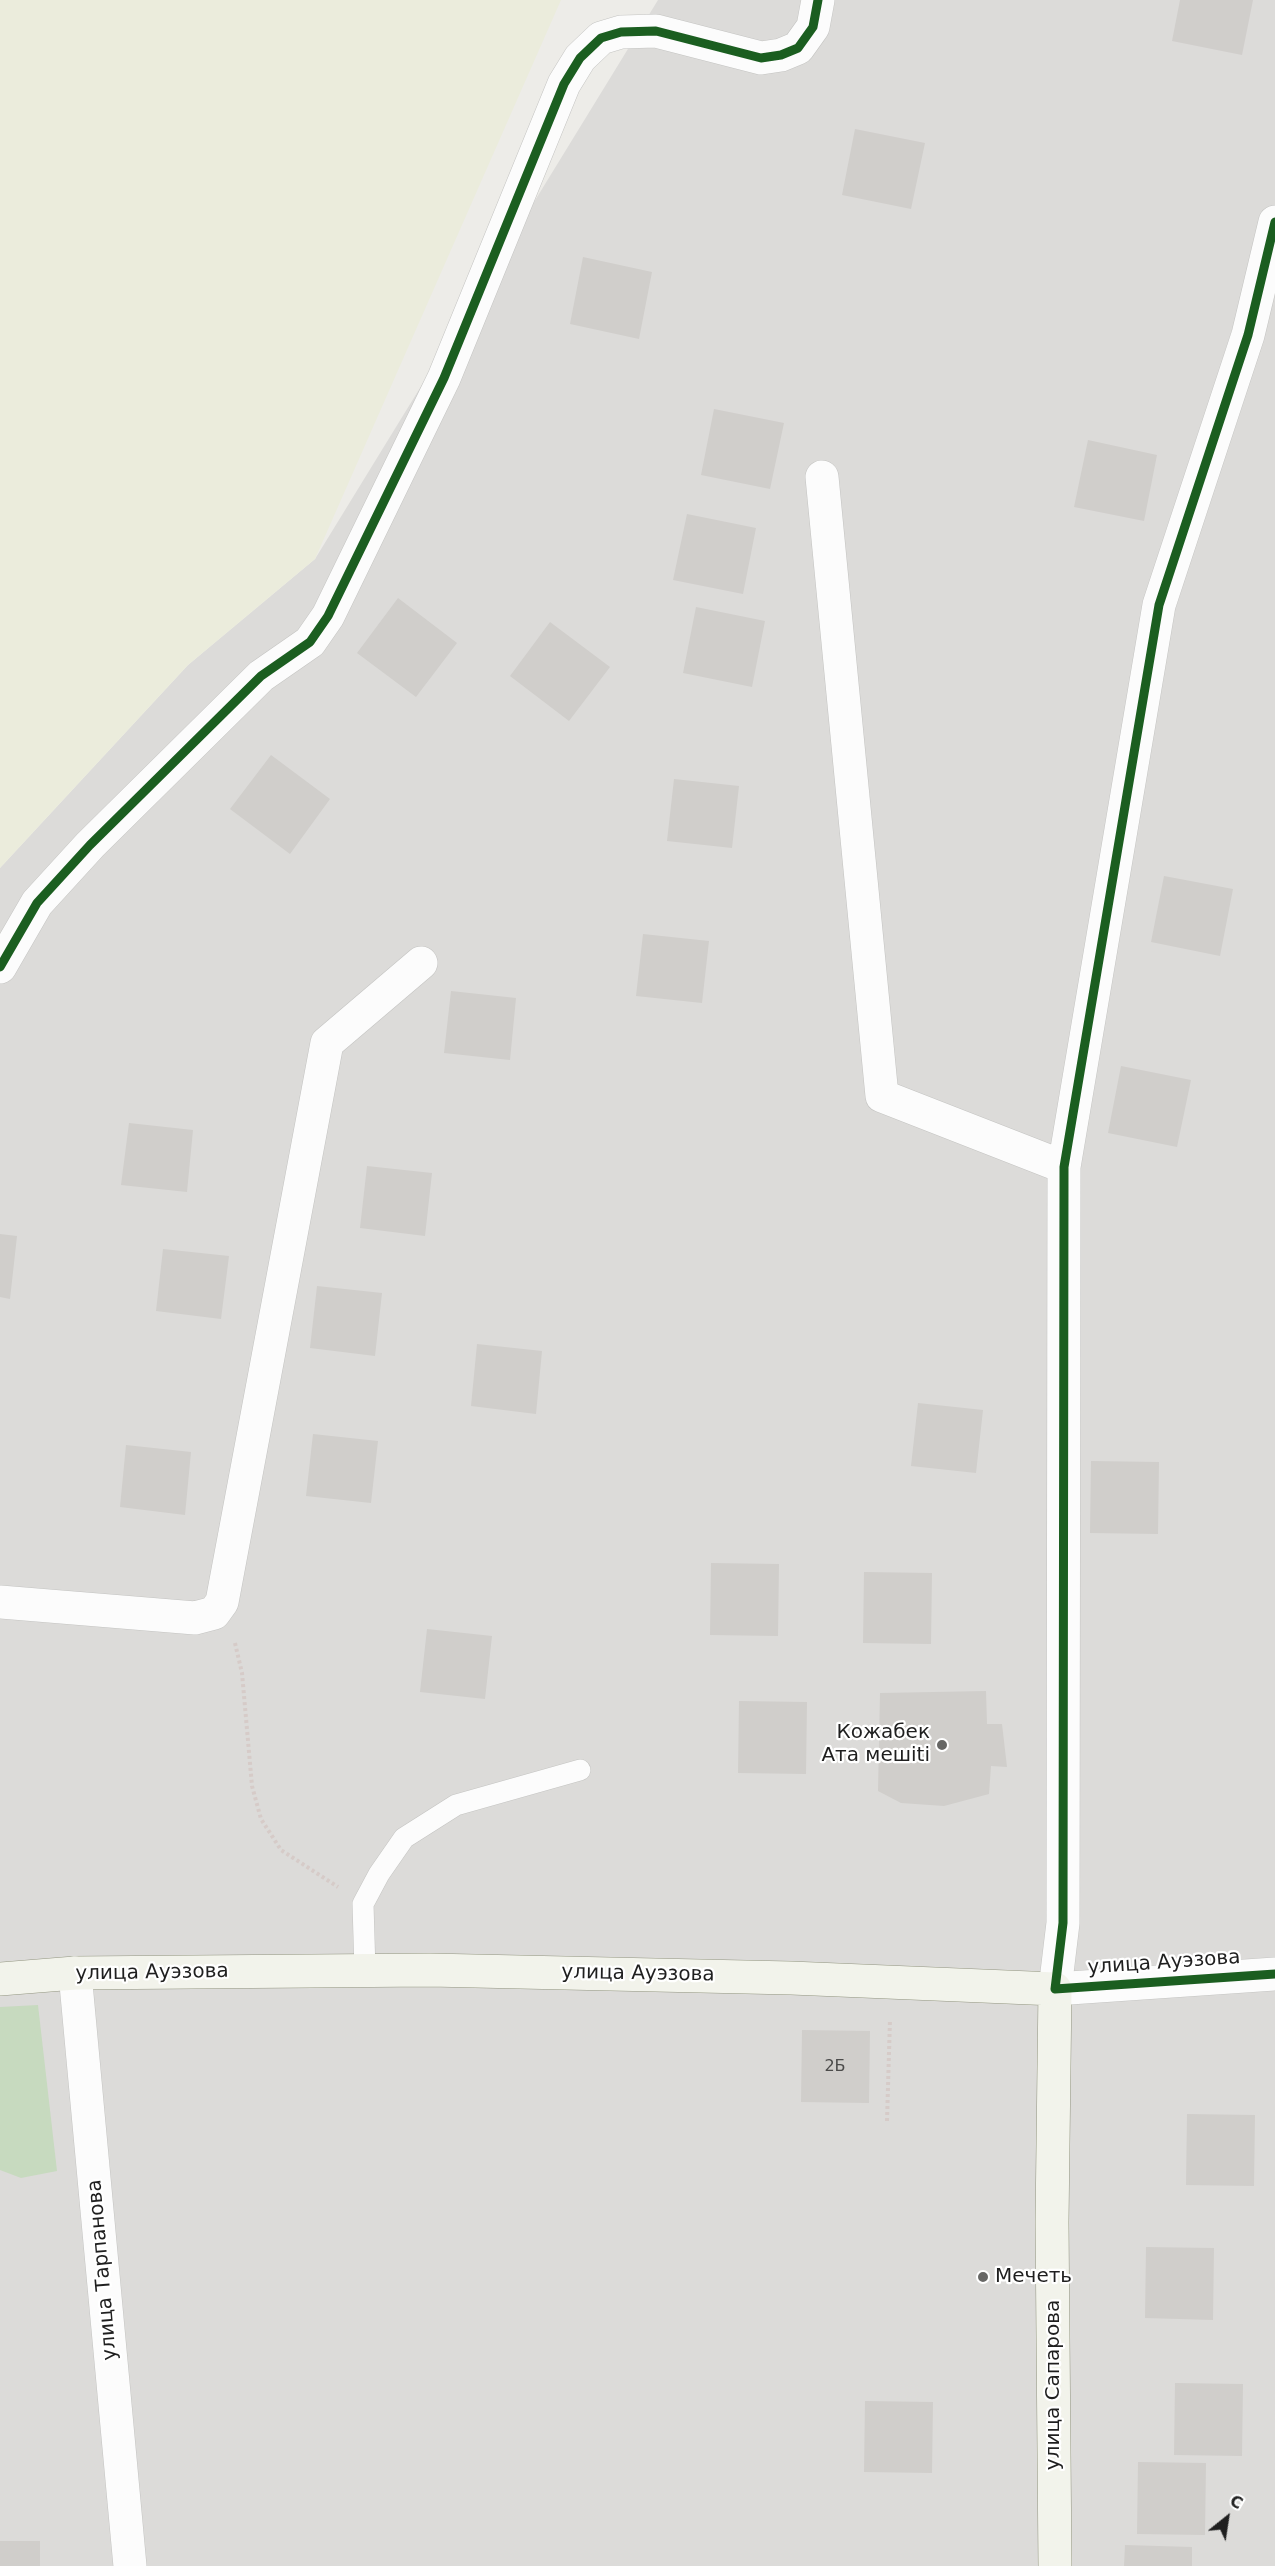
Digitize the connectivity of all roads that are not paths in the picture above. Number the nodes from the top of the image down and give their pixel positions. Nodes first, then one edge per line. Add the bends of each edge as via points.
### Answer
1 (818, 0) edge
2 (1275, 222) edge
3 (822, 477) dead end
4 (421, 963) dead end
5 (0, 967) edge
6 (1064, 1167) junction
7 (0, 1602) edge
8 (580, 1770) dead end
9 (365, 1971) junction
10 (75, 1973) junction
11 (1275, 1974) edge
12 (0, 1979) edge
13 (1056, 1989) junction
14 (130, 2566) edge
15 (1055, 2566) edge

1 - 5 street via 813,27 798,48 781,54 761,58 656,31 621,32 601,38 580,58 564,84 444,378 328,616 310,642 261,676 90,845 37,903
2 - 6 street via 1248,334 1159,605
3 - 6 street via 882,1096
4 - 7 street via 327,1043 222,1602 214,1613 195,1618
6 - 13 street via 1063,1923
8 - 9 lane via 456,1805 404,1838 363,1904
9 - 10 main road, улица Ауэзова
9 - 13 main road, улица Ауэзова via 454,1970
10 - 12 main road, улица Ауэзова
10 - 14 street, улица Тарпанова
11 - 13 street, улица Ауэзова
13 - 15 main road, улица Сапарова via 1052,2222

